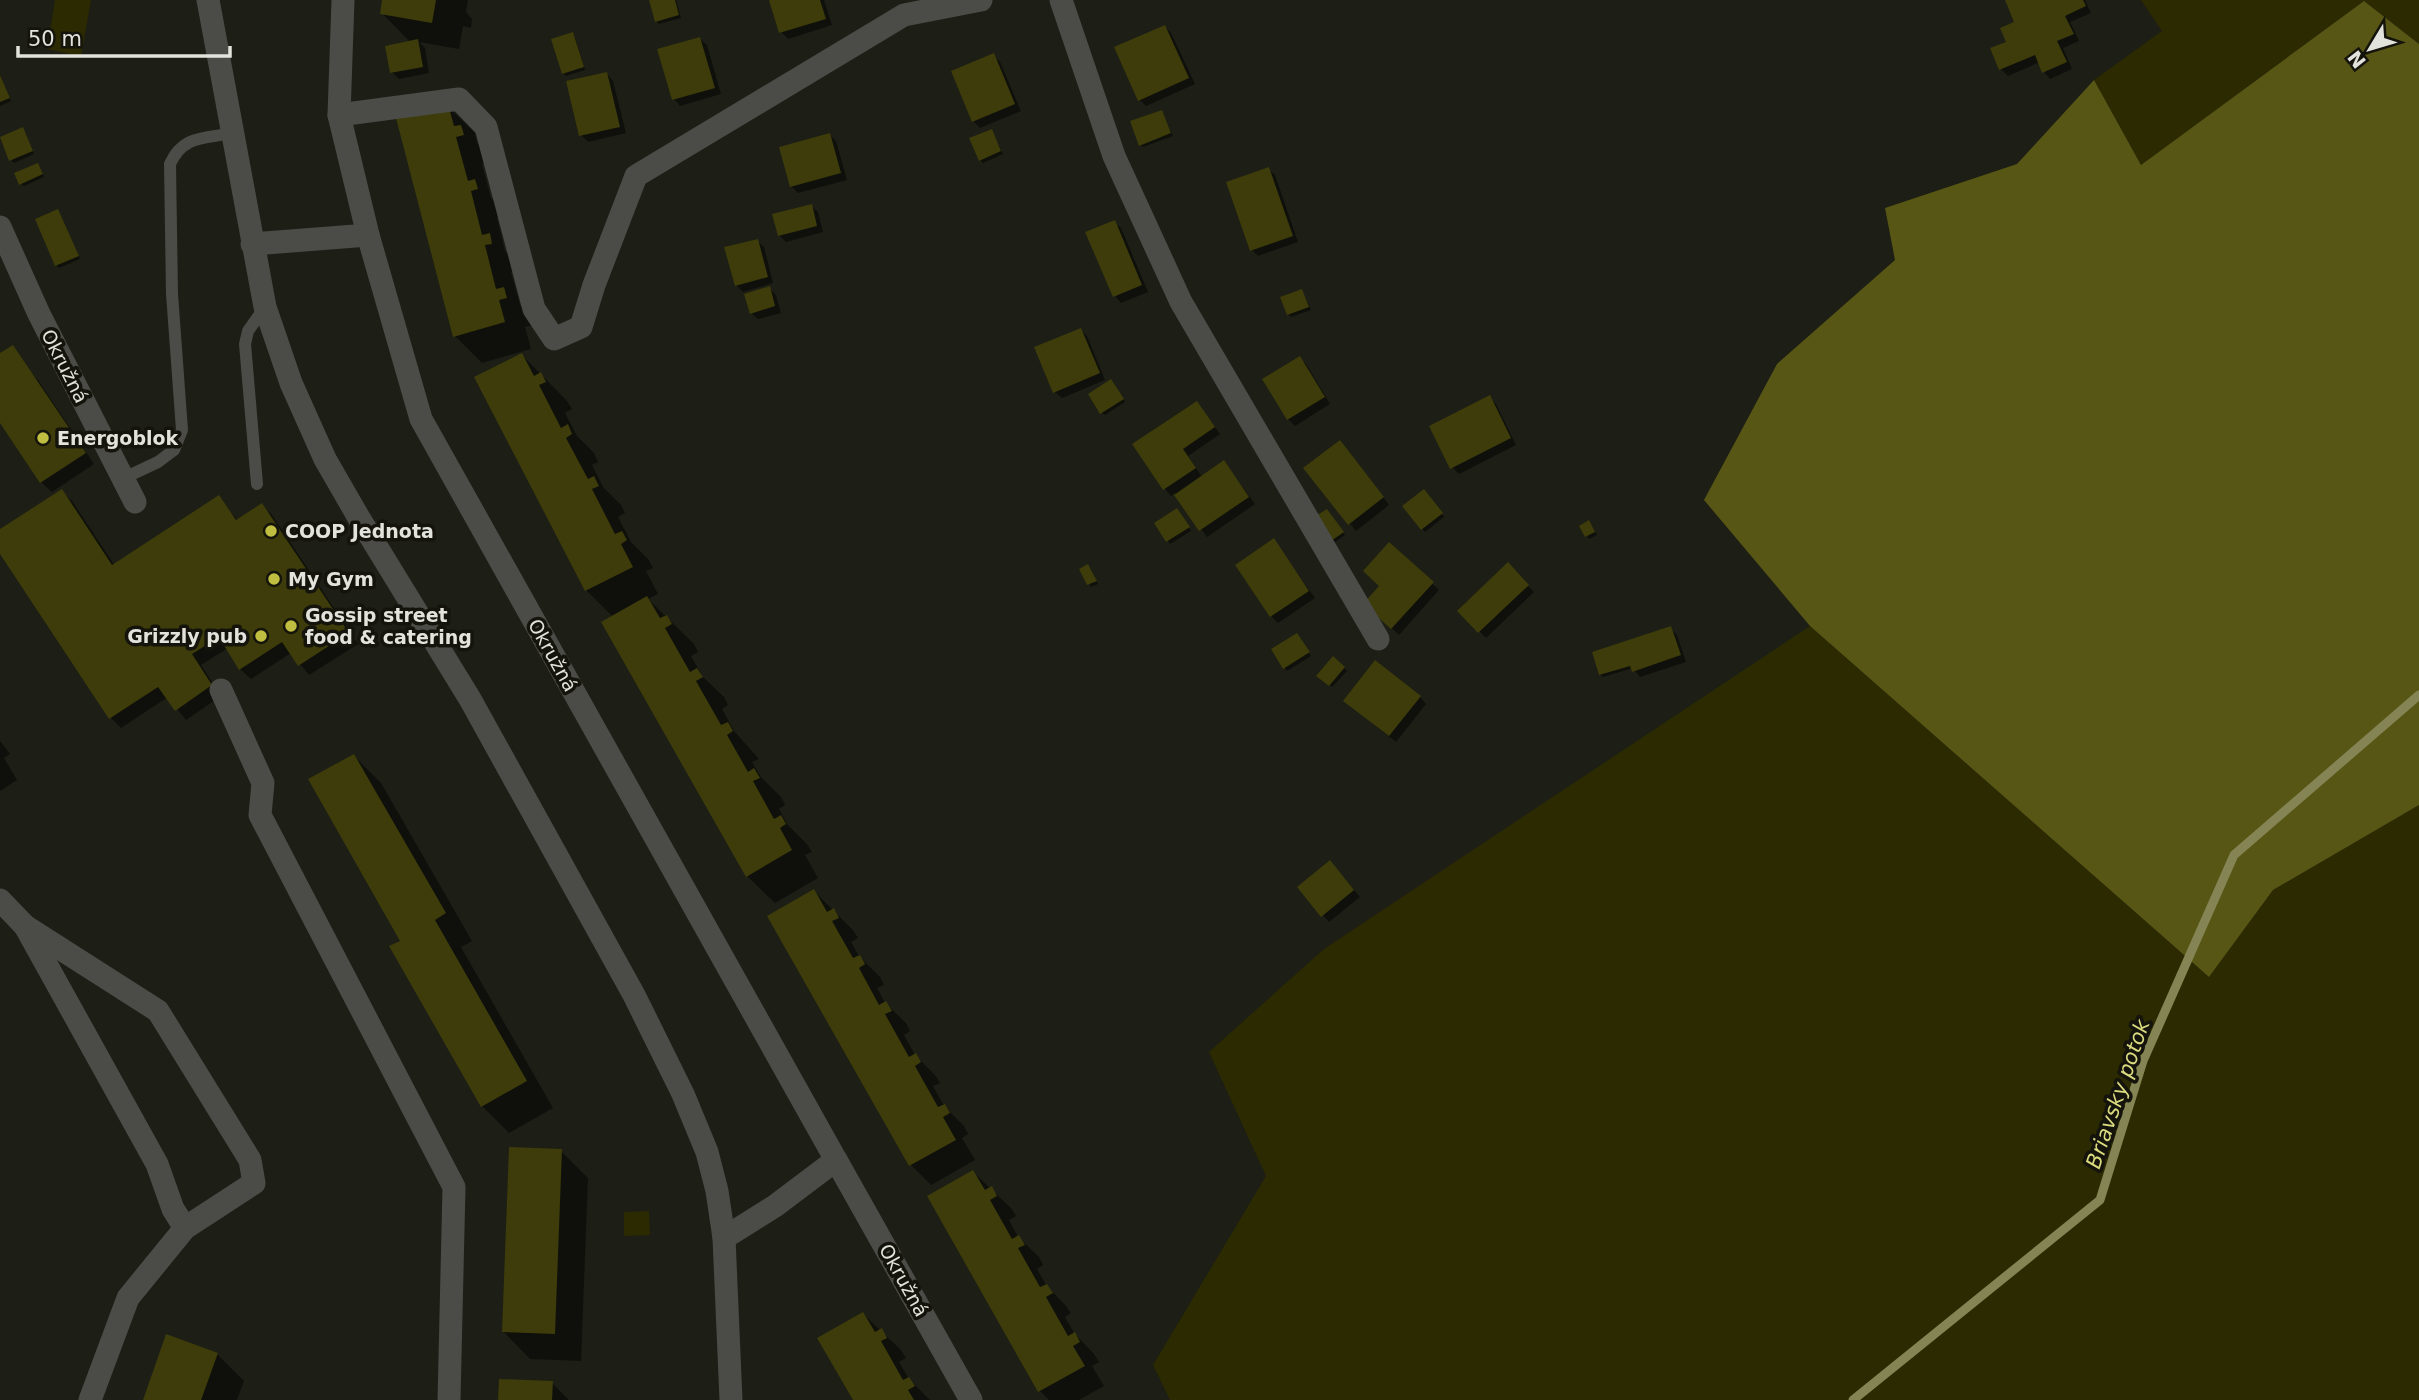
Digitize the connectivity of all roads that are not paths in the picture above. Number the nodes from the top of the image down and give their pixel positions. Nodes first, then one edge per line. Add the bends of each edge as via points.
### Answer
1 (208, 0) edge
2 (343, 0) edge
3 (981, 0) edge
4 (1061, 0) edge
5 (339, 115) junction
6 (232, 133) junction
7 (0, 227) edge
8 (368, 235) junction
9 (252, 244) junction
10 (265, 307) junction
11 (124, 478) junction
12 (257, 484) dead end
13 (135, 502) dead end
14 (1378, 639) dead end
15 (221, 690) dead end
16 (0, 901) edge
17 (25, 926) junction
18 (836, 1160) junction
19 (185, 1227) junction
20 (724, 1238) junction
21 (90, 1400) edge
22 (449, 1400) edge
23 (731, 1400) edge
24 (971, 1400) edge

1 - 6 street
2 - 5 street, Okružná
3 - 5 street via 904,15 636,176 581,327 554,339 534,309 486,127 459,99
4 - 14 street via 1114,156 1181,302
5 - 8 street, Okružná
6 - 9 street
6 - 11 lane via 187,142 170,164 172,294 182,430 174,450
7 - 11 street, Okružná via 39,314
8 - 9 street
8 - 18 street, Okružná via 421,419
9 - 10 street
10 - 12 lane via 247,331 245,344
10 - 20 street via 290,383 325,459 470,699 634,995 677,1082 707,1152
11 - 13 street, Okružná
15 - 22 street via 263,783 260,815 454,1187
16 - 17 street
17 - 19 street via 157,1164 173,1209
17 - 19 street via 158,1011 250,1160 254,1183
18 - 20 street
18 - 24 street, Okružná
19 - 21 street via 128,1298
20 - 23 street

